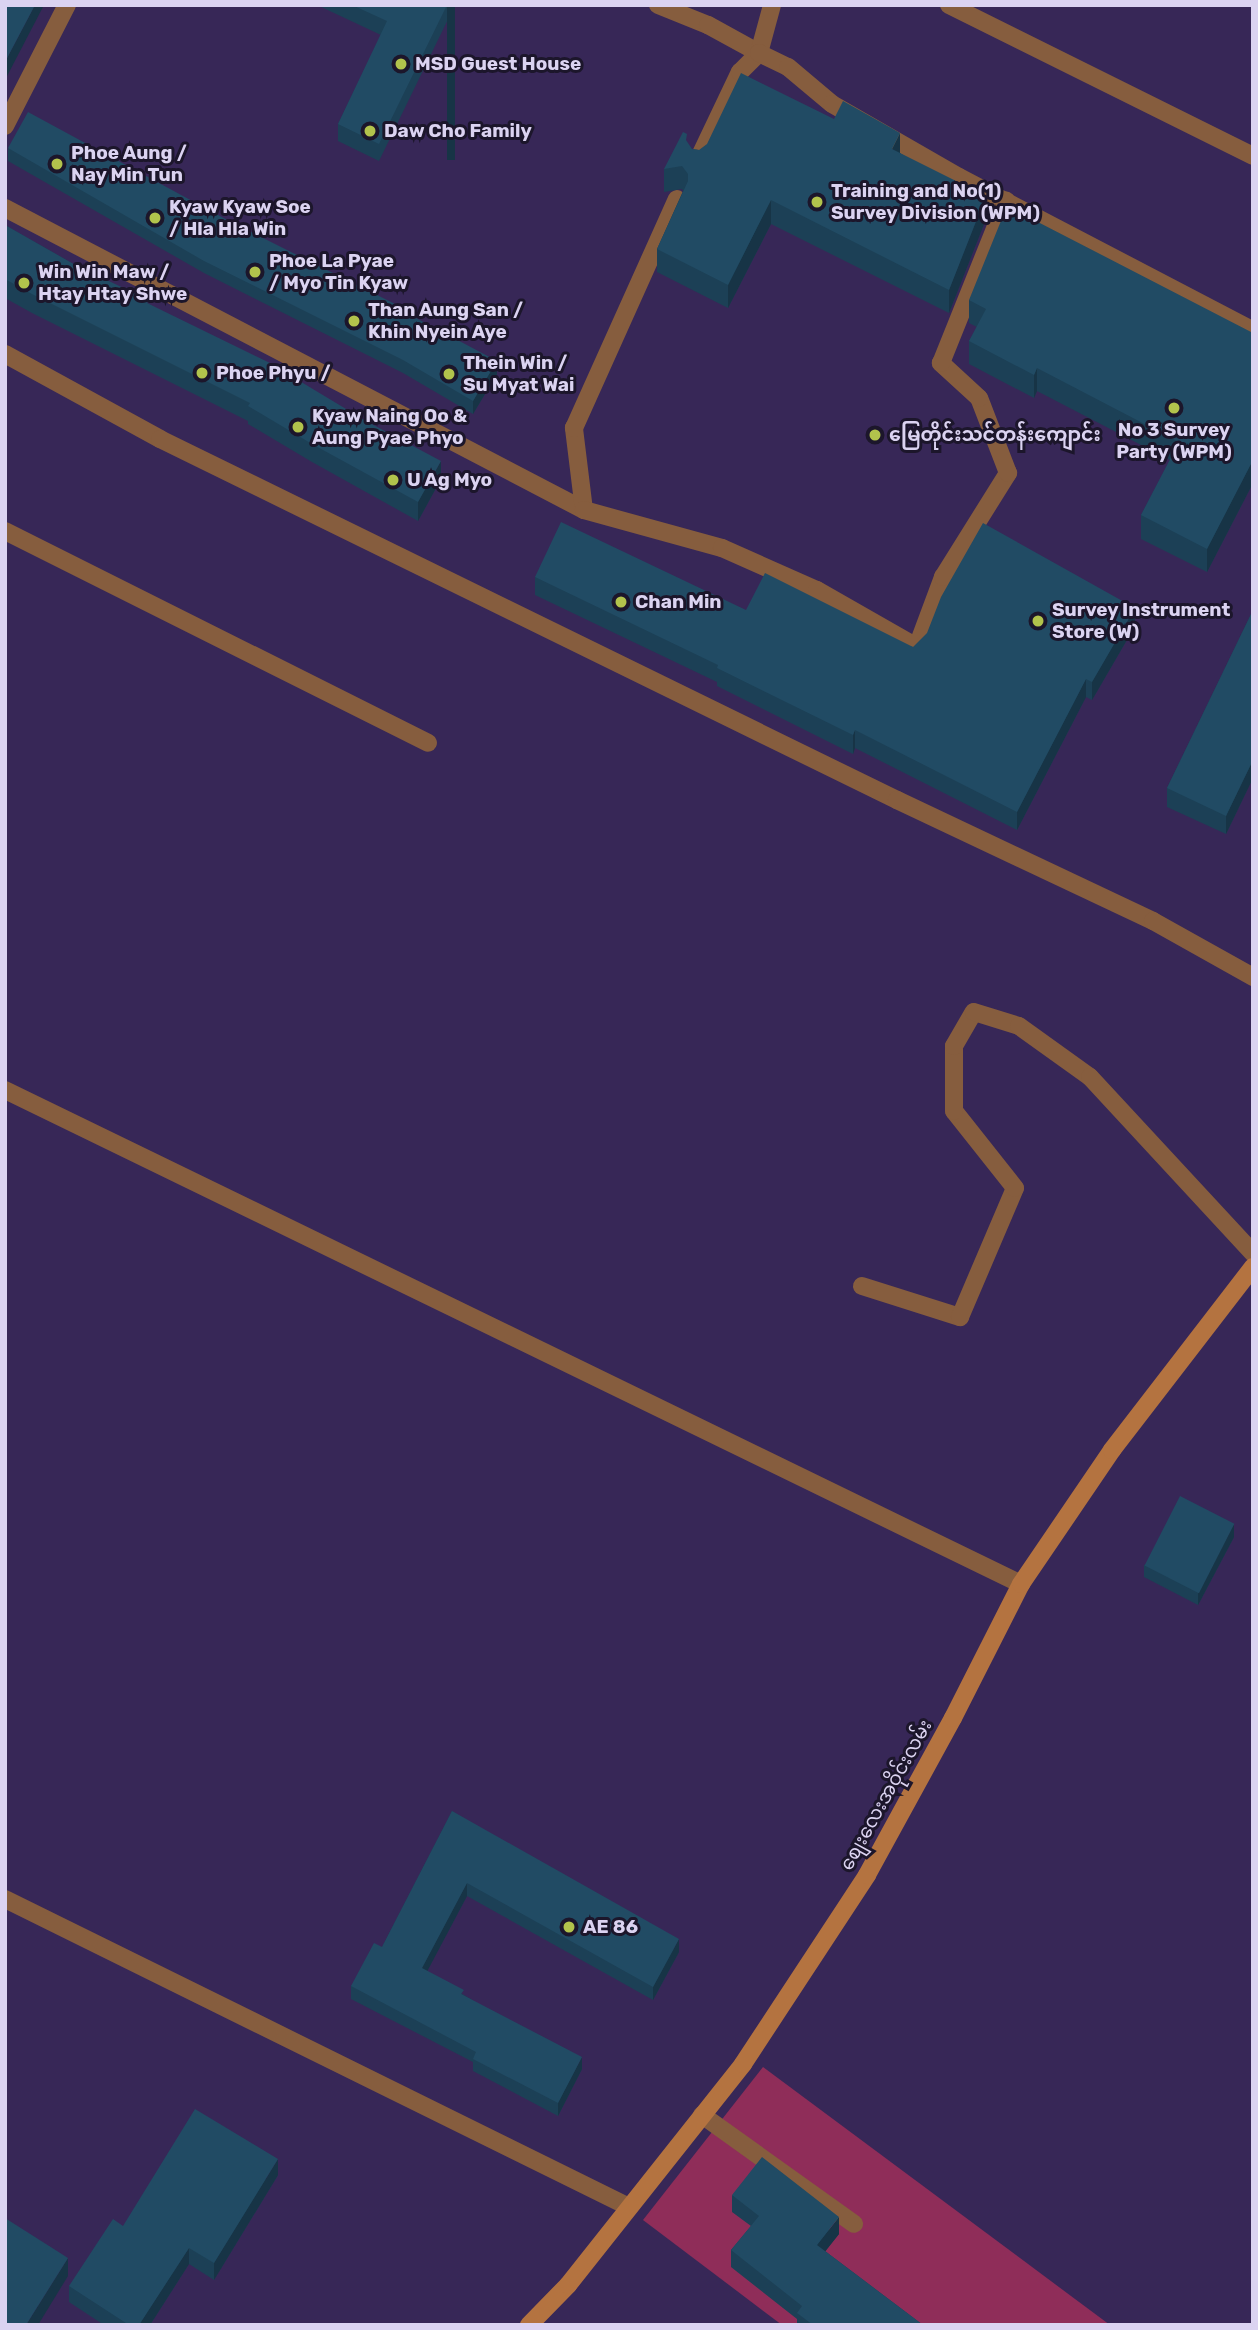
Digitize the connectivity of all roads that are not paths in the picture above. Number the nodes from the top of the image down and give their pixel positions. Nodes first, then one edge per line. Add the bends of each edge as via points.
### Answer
1 (67, 5) edge
2 (658, 5) edge
3 (772, 5) edge
4 (949, 5) edge
5 (759, 53) junction
6 (5, 126) edge
7 (1253, 156) edge
8 (696, 162) edge
9 (677, 199) edge
10 (1006, 201) junction
11 (5, 208) edge
12 (1253, 331) edge
13 (5, 354) edge
14 (584, 510) junction
15 (5, 531) edge
16 (428, 743) dead end
17 (1253, 977) edge
18 (5, 1090) edge
19 (1253, 1253) edge
20 (1253, 1267) edge
21 (862, 1286) dead end
22 (1021, 1584) junction
23 (5, 1899) edge
24 (702, 2115) junction
25 (629, 2207) junction
26 (854, 2224) dead end
27 (529, 2325) edge

1 - 6 street
2 - 5 street
3 - 5 street
4 - 7 street
5 - 8 street via 740,72
5 - 10 street via 788,67 832,104
9 - 14 street via 574,428
10 - 12 street
10 - 14 street via 941,363 979,398 1008,473 943,577 917,647 817,590 722,548
11 - 14 street
13 - 17 street via 160,439 1153,921
15 - 16 street
18 - 22 street
19 - 21 street via 1090,1077 1019,1026 974,1012 954,1046 954,1111 1015,1188 960,1317
20 - 22 street, စျေးလေးအဝိုင်းလမ်း via 1112,1450
22 - 24 street, စျေးလေးအဝိုင်းလမ်း via 867,1875 743,2064
23 - 25 street
24 - 25 street, စျေးလေးအဝိုင်းလမ်း
24 - 26 street
25 - 27 street, စျေးလေးအဝိုင်းလမ်း via 568,2285

